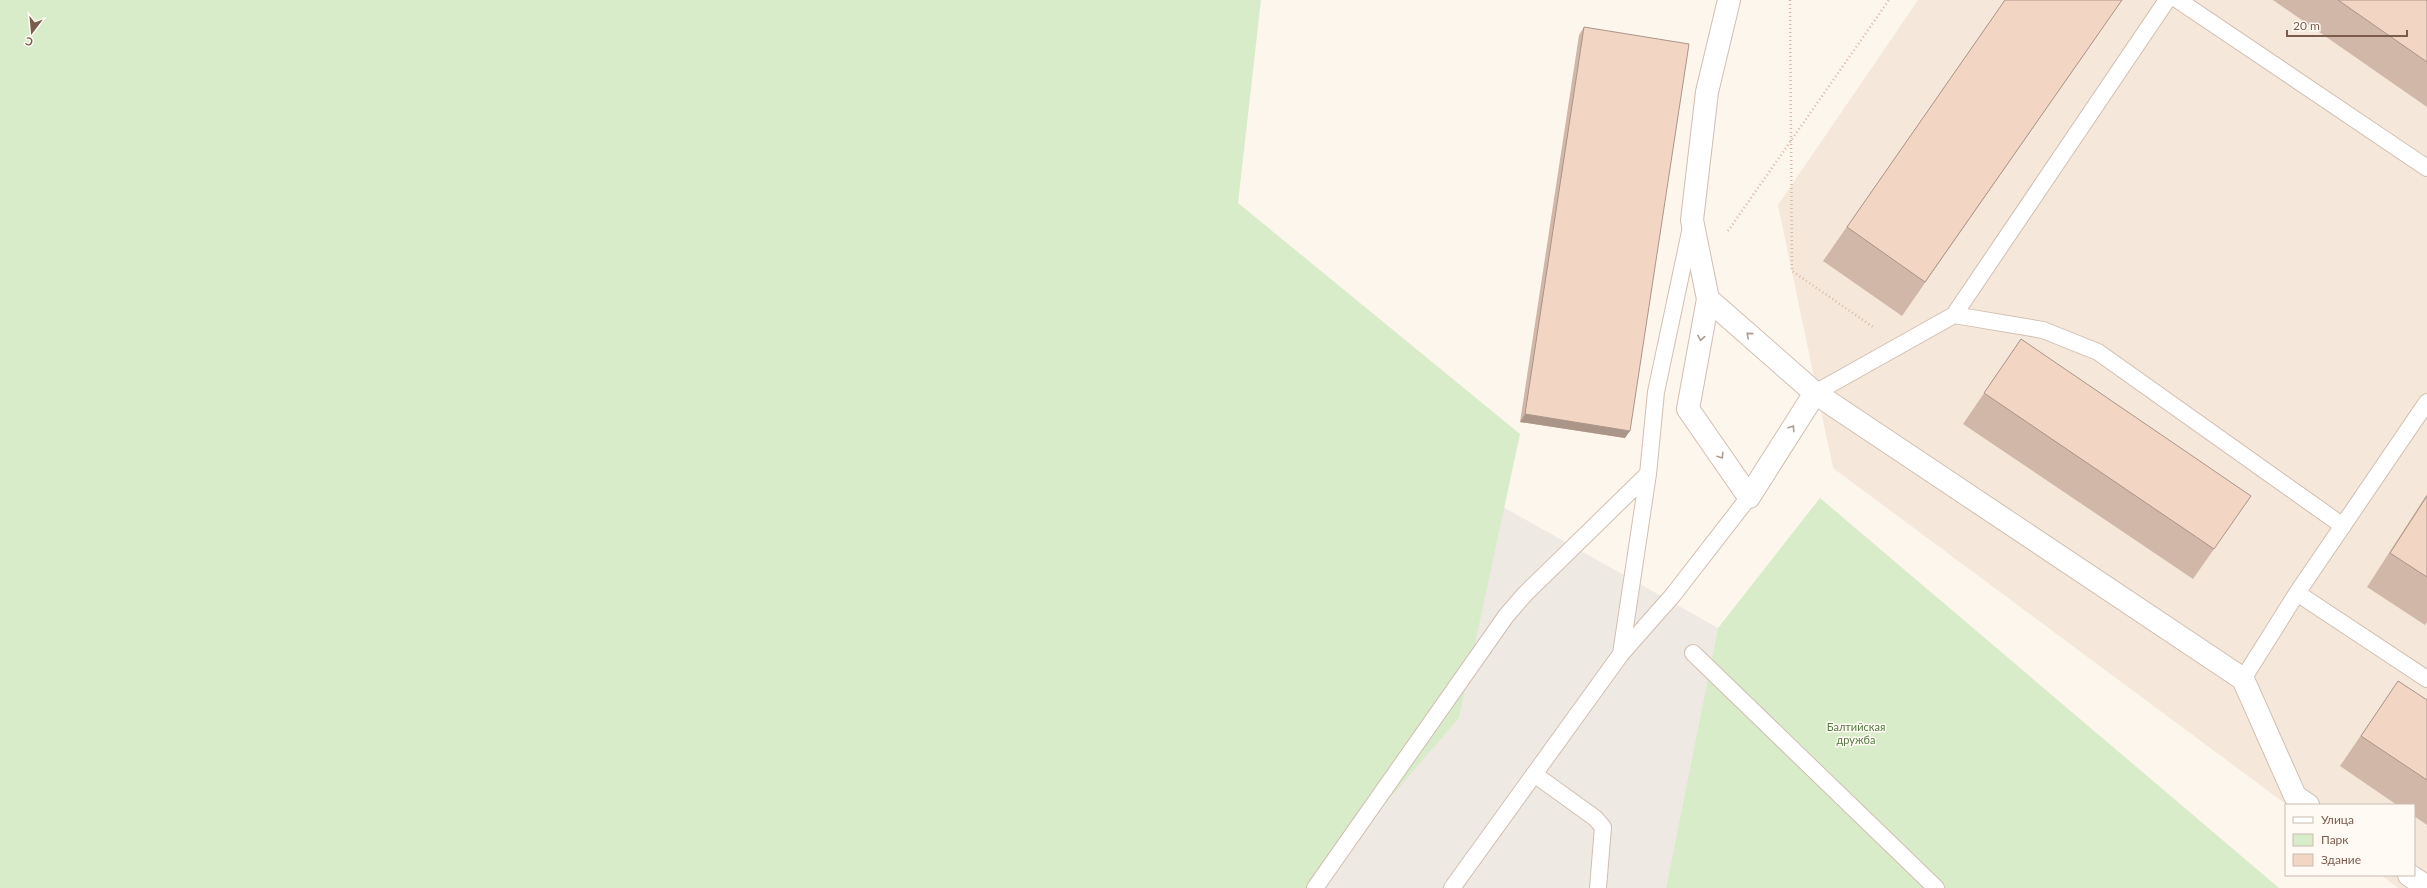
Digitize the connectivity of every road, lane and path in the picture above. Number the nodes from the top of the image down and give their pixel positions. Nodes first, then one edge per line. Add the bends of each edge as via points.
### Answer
1 (1729, 0) edge
2 (1790, 0) edge
3 (1889, 0) edge
4 (2167, 0) edge
5 (2178, 0) edge
6 (2427, 168) edge
7 (1692, 220) junction
8 (1702, 268) junction
9 (1708, 299) junction
10 (1954, 315) junction
11 (1900, 345) junction
12 (1815, 393) junction
13 (2427, 402) edge
14 (1648, 474) junction
15 (1749, 497) junction
16 (2343, 526) junction
17 (2297, 593) junction
18 (1693, 653) dead end
19 (1621, 654) junction
20 (2243, 678) junction
21 (2427, 679) edge
22 (1534, 774) junction
23 (2307, 804) edge
24 (2410, 876) edge
25 (2427, 887) edge
26 (1315, 888) edge
27 (1452, 888) edge
28 (1598, 888) edge
29 (1936, 888) edge

1 - 7 street via 1707,92
2 - 11 path via 1792,271
3 - 8 path
4 - 10 lane
5 - 6 lane
7 - 8 street
7 - 14 lane via 1656,392
8 - 9 street
12 -> 9 street
9 -> 15 street via 1688,409
10 - 11 lane
10 - 16 lane via 2042,330 2098,352
11 - 12 lane
15 -> 12 street
12 - 20 street
13 - 16 lane
14 - 19 lane
14 - 26 lane via 1525,594 1506,616
15 - 19 lane via 1673,595
16 - 17 lane
17 - 20 lane
17 - 21 lane
18 - 29 lane
19 - 22 lane
20 - 23 street via 2295,796
22 - 27 lane
22 - 28 lane via 1595,818 1603,827
24 - 25 street

